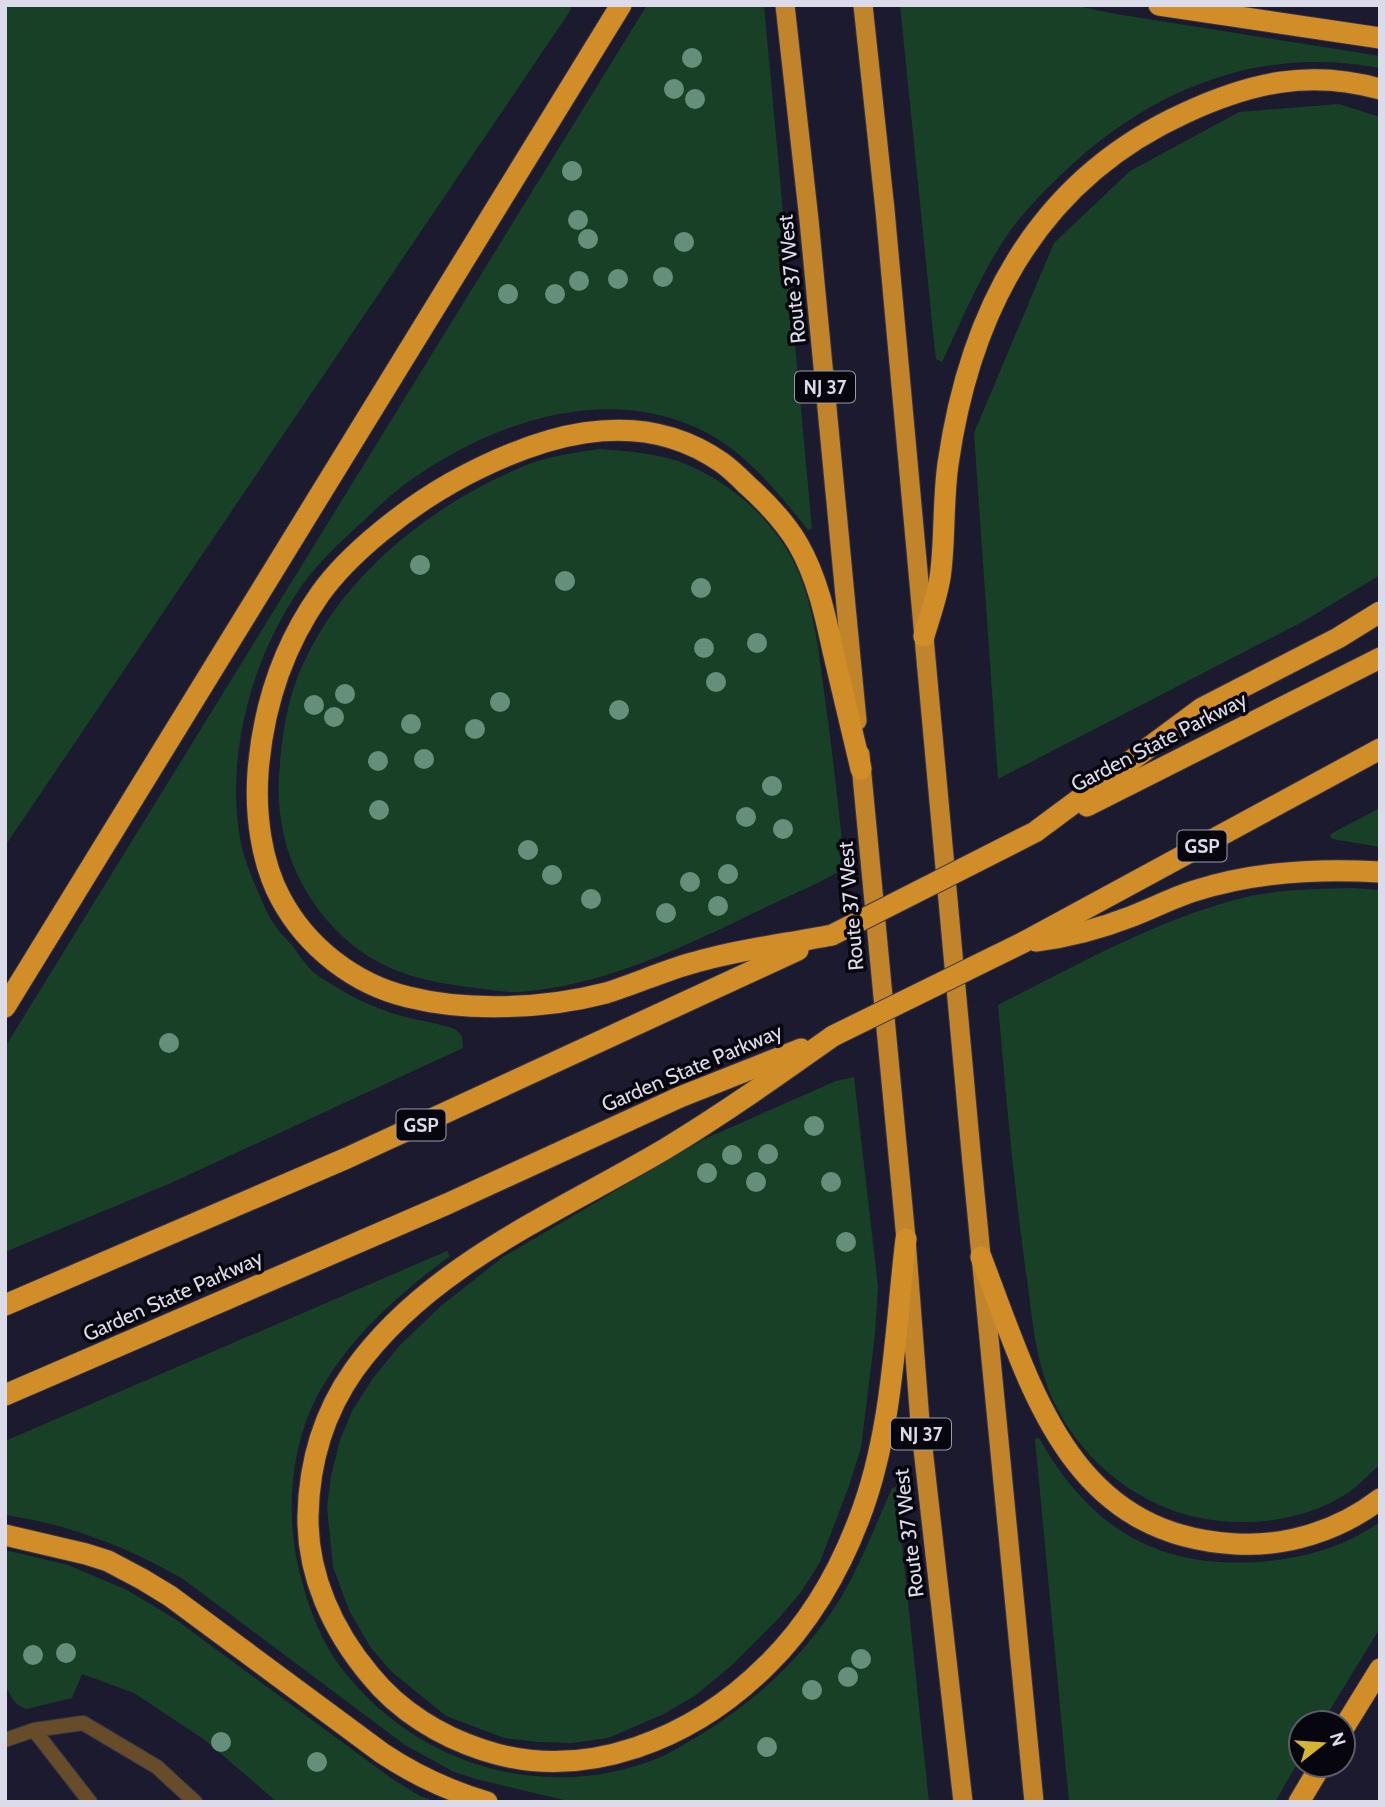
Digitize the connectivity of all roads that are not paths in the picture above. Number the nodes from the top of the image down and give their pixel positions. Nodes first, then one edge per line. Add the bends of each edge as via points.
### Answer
1 (621, 5) edge
2 (785, 5) edge
3 (863, 5) edge
4 (1159, 5) edge
5 (1380, 38) edge
6 (1380, 89) edge
7 (1380, 612) edge
8 (925, 636) junction
9 (1380, 658) edge
10 (1380, 749) edge
11 (861, 769) junction
12 (1035, 832) junction
13 (1380, 872) edge
14 (832, 935) junction
15 (1024, 942) junction
16 (5, 1007) edge
17 (832, 1036) junction
18 (906, 1239) junction
19 (981, 1257) junction
20 (5, 1305) edge
21 (5, 1395) edge
22 (1380, 1499) edge
23 (5, 1535) edge
24 (1380, 1668) edge
25 (1355, 1709) edge
26 (34, 1730) junction
27 (5, 1740) edge
28 (1313, 1779) edge
29 (90, 1802) edge
30 (195, 1802) edge
31 (486, 1802) edge
32 (963, 1802) edge
33 (1034, 1802) edge
34 (1299, 1802) edge

1 - 16 highway
2 - 11 highway, Route 37 West / NJ 37
3 - 8 highway
4 - 5 highway
6 - 8 highway via 1330,80 1280,81 1200,106 1109,158 1038,230 991,306 969,369 948,465 941,573
7 - 12 highway via 1202,708
8 - 19 highway
9 - 12 highway, Garden State Parkway / GSP
10 - 15 highway, Garden State Parkway / GSP
11 - 14 highway via 822,604 796,541 770,507 722,462 677,440 609,430 553,438 522,448 432,494 383,531 336,575 293,637 261,736 258,802 273,884 301,930 317,946 346,970 406,997 463,1006 552,1002 601,994 698,961
11 - 18 highway, Route 37 West / NJ 37
12 - 14 highway, Garden State Parkway / GSP, bridge
13 - 15 highway via 1317,870 1250,877 1194,891 1093,930
14 - 20 highway, Garden State Parkway / GSP via 347,1158
15 - 17 highway, Garden State Parkway / GSP, bridge
17 - 18 highway via 733,1107 461,1270 407,1310 363,1358 335,1400 316,1449 308,1533 320,1587 357,1660 395,1701 434,1729 479,1749 525,1759 571,1761 621,1754 666,1736 726,1700 766,1667 801,1626 830,1582 859,1520 880,1447
17 - 21 highway, Garden State Parkway / GSP via 680,1097 447,1204
18 - 32 highway, Route 37 West / NJ 37 via 920,1422
19 - 22 highway via 1025,1369 1061,1443 1089,1479 1124,1510 1166,1532 1250,1545 1323,1531
19 - 33 highway
23 - 31 highway via 66,1548 123,1569 170,1596 390,1758 451,1791
24 - 25 highway
26 - 27 lane
26 - 29 lane
26 - 30 lane via 83,1723 157,1767
28 - 34 highway

